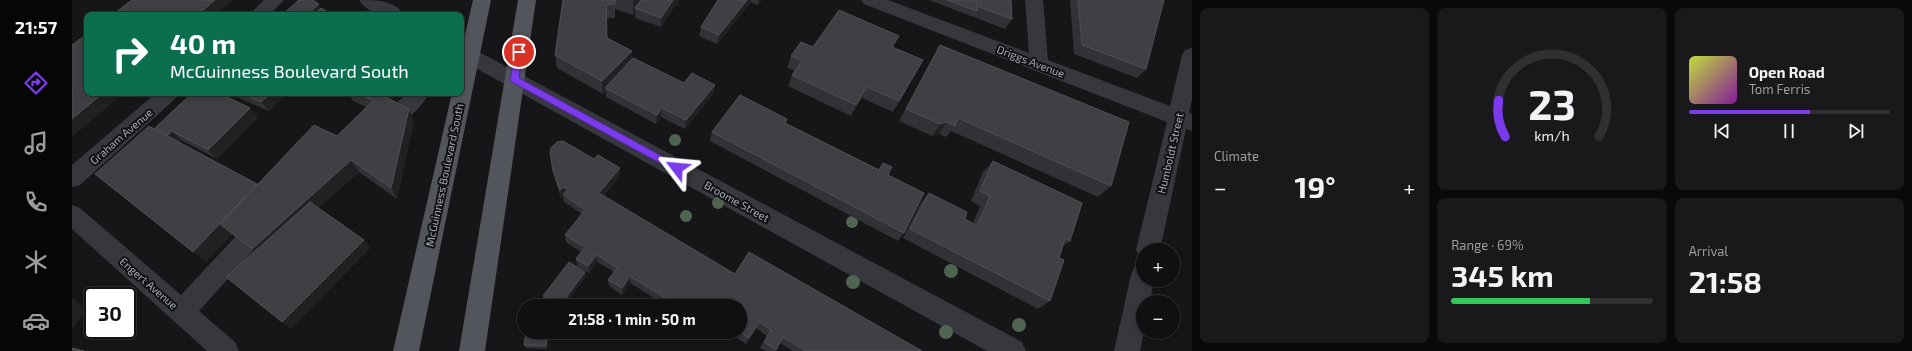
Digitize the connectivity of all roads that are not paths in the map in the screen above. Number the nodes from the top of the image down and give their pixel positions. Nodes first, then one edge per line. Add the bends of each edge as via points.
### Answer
1 (276, 0) edge
2 (368, 0) edge
3 (482, 0) edge
4 (527, 0) edge
5 (870, 0) edge
6 (1034, 0) edge
7 (262, 12) edge
8 (390, 12) edge
9 (464, 56) edge
10 (1192, 56) edge
11 (1039, 64) junction
12 (514, 80) junction
13 (166, 96) edge
14 (417, 96) edge
15 (456, 96) edge
16 (400, 113) edge
17 (1185, 120) edge
18 (72, 178) edge
19 (72, 215) edge
20 (1150, 243) edge
21 (244, 244) edge
22 (1140, 287) edge
23 (182, 312) junction
24 (226, 351) edge
25 (406, 351) edge
26 (472, 351) edge
27 (1013, 351) edge
28 (1127, 351) edge

1 - 7 street
2 - 8 street
3 - 9 main road, McGuinness Boulevard South
4 - 12 main road
5 - 11 street, Driggs Avenue
6 - 11 street
9 - 12 street, Broome Street
10 - 17 street, Humboldt Street
11 - 17 street, Driggs Avenue
12 - 26 main road
12 - 27 street, Broome Street
13 - 18 street, Graham Avenue
14 - 16 street
15 - 25 main road, McGuinness Boulevard South
17 - 20 street, Humboldt Street
19 - 23 street, Engert Avenue
21 - 23 street
22 - 28 street
23 - 24 street, Engert Avenue

